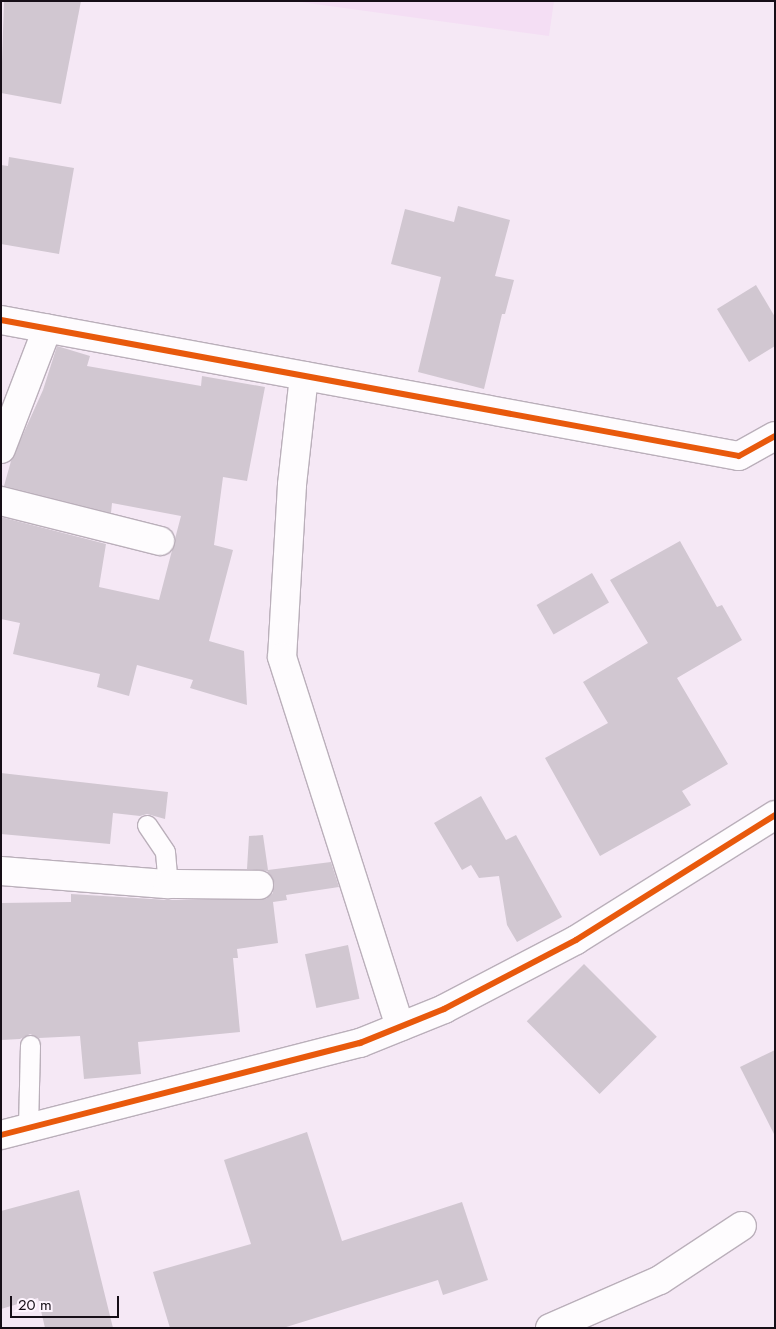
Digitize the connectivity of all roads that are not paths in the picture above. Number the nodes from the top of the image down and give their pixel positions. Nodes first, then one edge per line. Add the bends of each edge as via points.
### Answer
1 (1, 320) edge
2 (47, 329) junction
3 (304, 376) junction
4 (775, 436) edge
5 (1, 449) edge
6 (1, 500) edge
7 (160, 541) dead end
8 (775, 815) edge
9 (147, 825) dead end
10 (1, 871) edge
11 (168, 884) junction
12 (259, 885) dead end
13 (400, 1027) junction
14 (30, 1045) dead end
15 (28, 1127) junction
16 (1, 1135) edge
17 (742, 1226) dead end
18 (550, 1328) edge

1 - 2 street
2 - 3 street
2 - 5 street
3 - 4 street via 738,456
3 - 13 street via 292,485 282,658
6 - 7 street
8 - 13 street via 576,940 444,1009
9 - 11 lane via 165,852
10 - 11 street
11 - 12 street
13 - 15 street via 360,1043
14 - 15 lane
15 - 16 street
17 - 18 street via 660,1280

